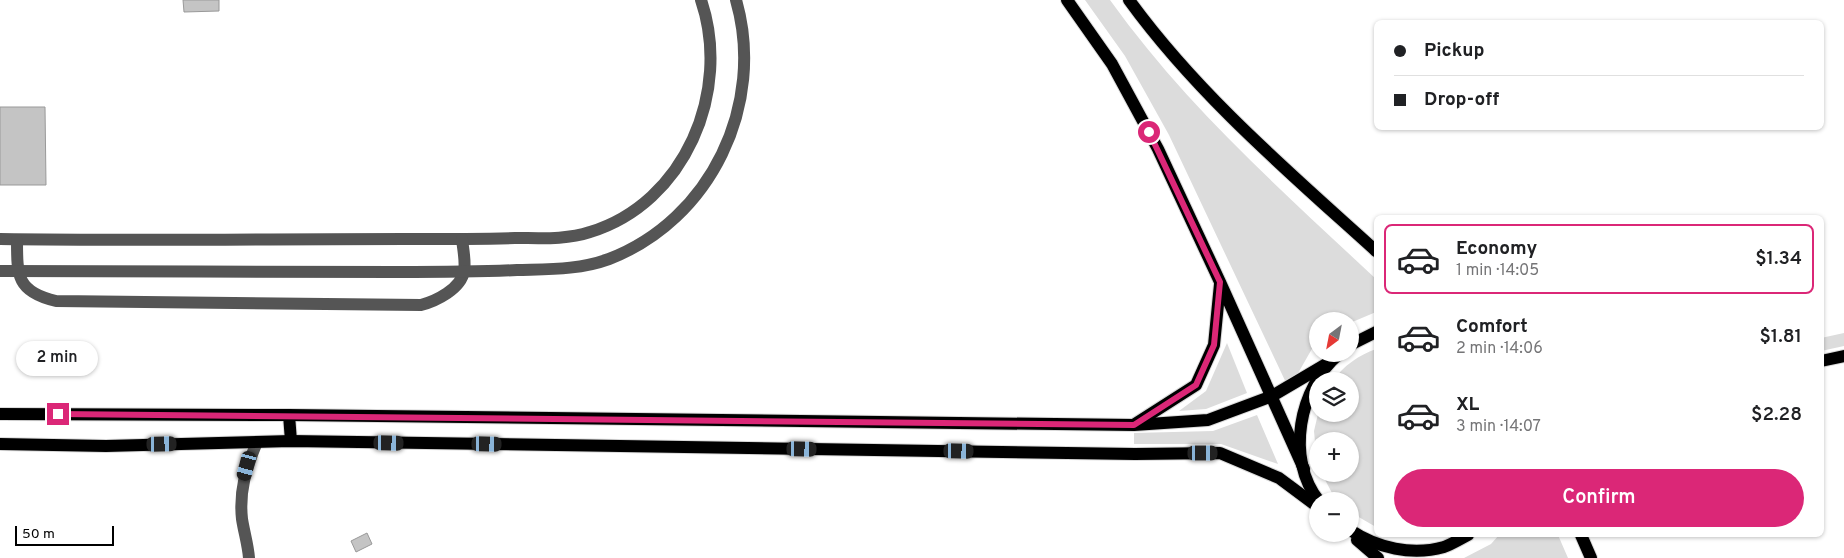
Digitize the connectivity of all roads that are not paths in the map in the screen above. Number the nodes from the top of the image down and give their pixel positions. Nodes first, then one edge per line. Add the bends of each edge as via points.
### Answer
1 (701, 0) edge
2 (736, 0) edge
3 (1067, 0) edge
4 (1129, 0) edge
5 (0, 239) edge
6 (462, 239) junction
7 (17, 240) junction
8 (1374, 249) edge
9 (0, 271) edge
10 (17, 271) junction
11 (464, 272) junction
12 (1220, 282) junction
13 (1374, 333) edge
14 (1359, 340) edge
15 (1844, 356) edge
16 (1824, 360) edge
17 (1328, 363) joint
18 (1272, 396) junction
19 (0, 414) edge
20 (289, 415) junction
21 (1134, 425) junction
22 (291, 441) junction
23 (256, 442) junction
24 (0, 444) edge
25 (1304, 470) junction
26 (1315, 492) edge
27 (1309, 500) edge
28 (1359, 537) edge
29 (1464, 537) edge
30 (1582, 537) edge
31 (1359, 540) edge
32 (249, 558) edge
33 (1378, 558) edge
34 (1591, 558) edge

1 - 6 street via 711,41 708,95 690,146 658,189 638,207 590,232 561,238
2 - 11 street via 745,49 738,115 723,154 691,202 639,244 578,268
3 - 12 main road via 1112,64 1158,149
4 - 8 main road via 1155,35 1256,142
5 - 7 street
6 - 7 street
6 - 11 street
7 - 10 street
9 - 10 street
10 - 11 street
10 - 11 street via 22,285 47,299 66,302 411,305 438,299 453,288
12 - 18 main road
12 - 21 main road via 1214,345 1196,385
13 - 14 main road
15 - 16 main road
17 - 18 main road
17 - 25 main road via 1308,395 1299,432
18 - 21 main road via 1208,420
18 - 25 main road
19 - 20 main road
20 - 21 main road
20 - 22 main road
22 - 23 main road
22 - 27 main road via 1220,453 1279,478
23 - 24 main road via 106,446
23 - 32 street via 241,494
25 - 26 main road
28 - 29 main road via 1405,551 1443,547
30 - 34 main road
31 - 33 main road

